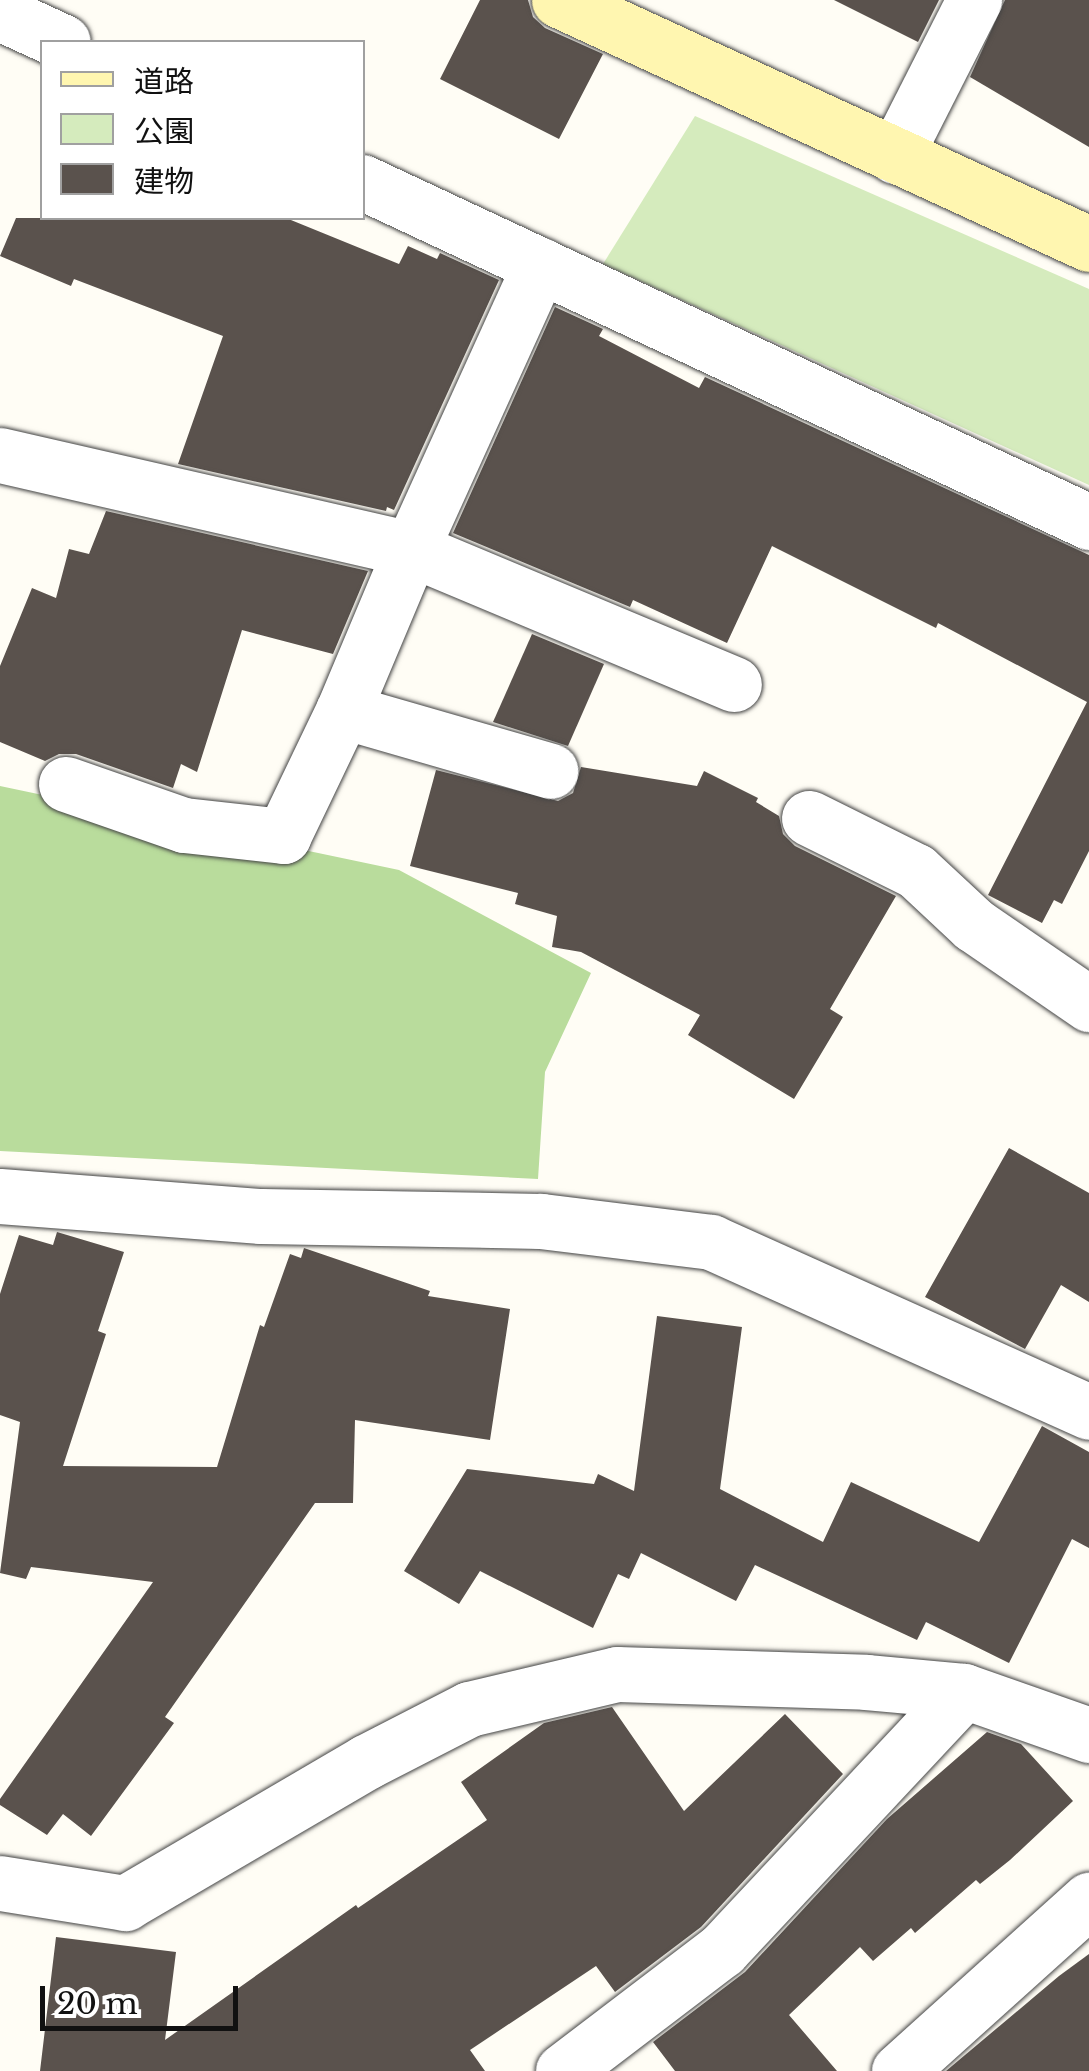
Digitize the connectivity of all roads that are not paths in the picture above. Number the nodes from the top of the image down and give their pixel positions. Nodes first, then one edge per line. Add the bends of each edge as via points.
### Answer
1 (974, 0) edge
2 (564, 1) edge
3 (0, 13) edge
4 (60, 40) edge
5 (894, 156) junction
6 (365, 183) edge
7 (1089, 244) edge
8 (540, 265) junction
9 (0, 455) edge
10 (1089, 522) edge
11 (411, 549) junction
12 (734, 684) dead end
13 (343, 711) junction
14 (552, 771) dead end
15 (66, 784) dead end
16 (809, 818) dead end
17 (1089, 1004) edge
18 (0, 1196) edge
19 (1089, 1412) edge
20 (964, 1691) junction
21 (1089, 1735) edge
22 (0, 1883) edge
23 (1089, 1900) edge
24 (919, 2064) edge
25 (562, 2071) edge

1 - 5 street
2 - 5 street
3 - 4 street
5 - 7 street
6 - 8 street
8 - 10 street
8 - 11 street
9 - 11 street
11 - 12 street
11 - 13 street
13 - 14 street
13 - 15 street via 283,836 184,824
16 - 17 street via 916,870 974,925
18 - 19 street via 261,1216 542,1220 711,1242
20 - 21 street
20 - 22 street via 617,1674 469,1709 125,1903
20 - 25 street via 722,1950
23 - 24 street

